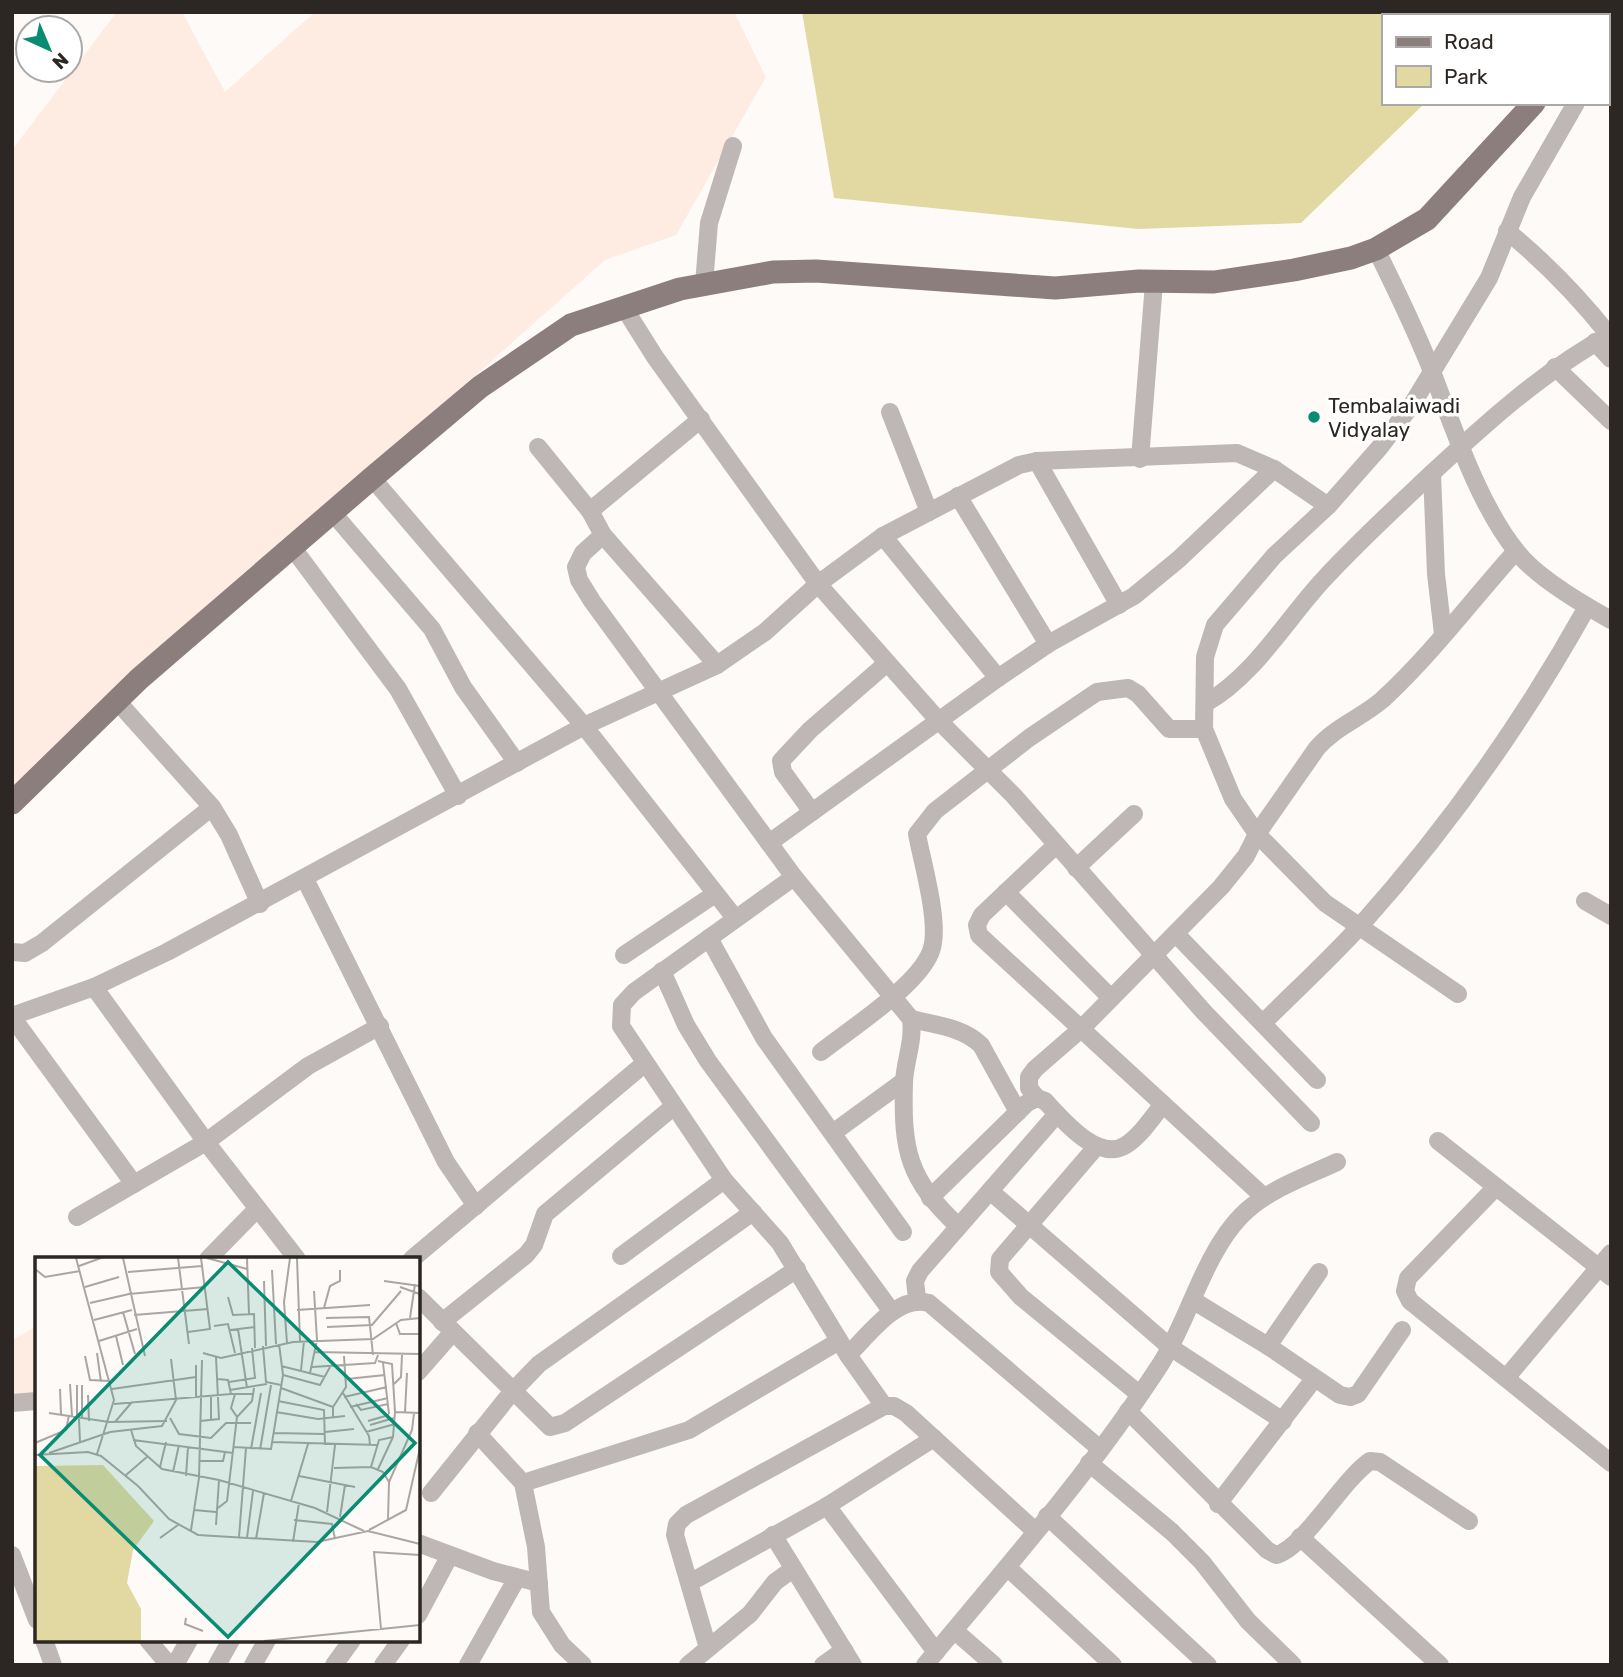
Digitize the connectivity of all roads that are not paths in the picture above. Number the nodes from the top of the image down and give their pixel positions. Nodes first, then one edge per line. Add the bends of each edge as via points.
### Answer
1 (1532, 105) edge
2 (1575, 105) edge
3 (733, 146) dead end
4 (1507, 231) junction
5 (1376, 249) junction
6 (1154, 283) junction
7 (704, 284) junction
8 (623, 306) junction
9 (1605, 337) edge
10 (1611, 359) edge
11 (1555, 367) junction
12 (1432, 370) junction
13 (890, 412) dead end
14 (701, 419) junction
15 (1611, 421) edge
16 (1462, 444) junction
17 (538, 447) dead end
18 (1140, 459) junction
19 (1037, 461) junction
20 (1274, 469) junction
21 (1432, 473) junction
22 (372, 478) junction
23 (958, 496) junction
24 (1328, 506) junction
25 (590, 511) junction
26 (332, 512) junction
27 (929, 512) junction
28 (603, 535) junction
29 (884, 536) junction
30 (292, 547) junction
31 (1516, 551) junction
32 (818, 584) junction
33 (1118, 605) junction
34 (1587, 607) junction
35 (1611, 620) edge
36 (1443, 634) junction
37 (1048, 644) junction
38 (887, 663) junction
39 (717, 665) junction
40 (998, 678) junction
41 (661, 693) junction
42 (117, 701) junction
43 (1206, 703) junction
44 (938, 720) junction
45 (584, 726) junction
46 (1204, 729) junction
47 (517, 762) junction
48 (989, 771) junction
49 (458, 796) junction
50 (12, 803) edge
51 (212, 807) junction
52 (812, 812) junction
53 (1134, 814) dead end
54 (1257, 834) junction
55 (769, 843) junction
56 (1056, 845) junction
57 (1076, 868) junction
58 (794, 877) junction
59 (305, 879) junction
60 (1006, 892) junction
61 (715, 894) junction
62 (1585, 901) dead end
63 (260, 904) junction
64 (1611, 916) edge
65 (735, 918) junction
66 (1359, 927) junction
67 (1176, 934) junction
68 (709, 938) junction
69 (12, 952) edge
70 (624, 955) dead end
71 (1153, 955) junction
72 (662, 971) junction
73 (94, 987) junction
74 (1458, 994) dead end
75 (894, 996) junction
76 (1111, 998) junction
77 (12, 1016) edge
78 (911, 1019) junction
79 (1263, 1023) junction
80 (380, 1026) junction
81 (1081, 1029) junction
82 (821, 1052) dead end
83 (644, 1064) junction
84 (1317, 1080) dead end
85 (904, 1081) junction
86 (1037, 1098) junction
87 (1163, 1104) junction
88 (673, 1107) junction
89 (1018, 1112) junction
90 (1057, 1114) junction
91 (1311, 1123) dead end
92 (834, 1132) junction
93 (1438, 1141) dead end
94 (206, 1142) junction
95 (1096, 1147) junction
96 (1338, 1162) dead end
97 (724, 1180) junction
98 (134, 1184) junction
99 (1496, 1187) junction
100 (990, 1191) junction
101 (1264, 1197) junction
102 (930, 1198) junction
103 (476, 1206) junction
104 (256, 1210) junction
105 (753, 1212) junction
106 (77, 1217) dead end
107 (1029, 1225) junction
108 (958, 1226) junction
109 (903, 1232) dead end
110 (1611, 1253) edge
111 (621, 1256) dead end
112 (210, 1257) edge
113 (295, 1257) edge
114 (414, 1257) edge
115 (797, 1269) junction
116 (1319, 1272) dead end
117 (1604, 1272) edge
118 (420, 1299) edge
119 (917, 1299) junction
120 (1194, 1301) junction
121 (892, 1312) junction
122 (447, 1328) junction
123 (1402, 1330) dead end
124 (1268, 1346) junction
125 (1170, 1347) junction
126 (844, 1348) junction
127 (420, 1369) edge
128 (1506, 1378) junction
129 (1314, 1379) junction
130 (512, 1392) junction
131 (1139, 1394) junction
132 (35, 1401) edge
133 (12, 1404) edge
134 (884, 1406) junction
135 (1128, 1411) junction
136 (1283, 1422) junction
137 (477, 1433) junction
138 (934, 1438) junction
139 (1094, 1455) junction
140 (1611, 1463) edge
141 (523, 1483) junction
142 (430, 1493) dead end
143 (1218, 1504) junction
144 (827, 1506) junction
145 (1046, 1516) junction
146 (1469, 1521) dead end
147 (1035, 1531) junction
148 (773, 1535) junction
149 (1300, 1537) junction
150 (420, 1545) edge
151 (12, 1555) edge
152 (450, 1555) junction
153 (1007, 1567) junction
154 (793, 1569) junction
155 (517, 1577) junction
156 (691, 1582) junction
157 (539, 1583) junction
158 (424, 1592) edge
159 (35, 1615) edge
160 (955, 1631) junction
161 (45, 1642) edge
162 (150, 1642) edge
163 (188, 1642) edge
164 (230, 1642) edge
165 (266, 1642) edge
166 (351, 1642) edge
167 (400, 1642) edge
168 (708, 1648) junction
169 (849, 1657) edge
170 (930, 1658) edge
171 (53, 1665) edge
172 (169, 1665) edge
173 (175, 1665) edge
174 (217, 1665) edge
175 (253, 1665) edge
176 (334, 1665) edge
177 (383, 1665) edge
178 (468, 1665) edge
179 (583, 1665) edge
180 (688, 1665) edge
181 (822, 1665) edge
182 (994, 1665) edge
183 (1113, 1665) edge
184 (1208, 1665) edge
185 (1293, 1665) edge
186 (1440, 1665) edge

1 - 5 main road via 1427,219
2 - 4 street
3 - 7 street via 709,223
4 - 9 street via 1574,291
4 - 12 street via 1489,278
5 - 6 main road via 1294,270 1214,282
5 - 12 street
6 - 7 main road via 1055,288 816,271 773,272
6 - 18 street
7 - 8 main road
8 - 14 street
8 - 22 main road via 560,332 480,387
9 - 10 street
9 - 11 street
11 - 15 street
11 - 16 street
12 - 16 street via 1447,417
12 - 24 street via 1380,447
13 - 27 street
14 - 25 street
14 - 32 street
16 - 21 street
16 - 31 street via 1485,499
17 - 25 street
18 - 19 street
18 - 20 street via 1237,453
19 - 23 street via 1019,465
19 - 33 street
20 - 24 street
20 - 33 street via 1179,559
21 - 36 street
21 - 43 street via 1323,580 1223,694
22 - 26 main road
22 - 45 street
23 - 27 street
23 - 37 street
24 - 43 street via 1274,556 1216,625 1205,657
25 - 28 street
26 - 30 main road
26 - 47 street via 432,629 463,687
27 - 29 street
28 - 39 street
28 - 41 street via 583,553 576,567 579,580
29 - 32 street
29 - 40 street
30 - 42 main road
30 - 49 street via 398,689
31 - 34 street
31 - 36 street
32 - 38 street
32 - 39 street via 765,632
33 - 37 street
34 - 35 street
34 - 66 street via 1555,664 1470,788
36 - 54 street via 1381,701 1326,737
37 - 40 street
38 - 44 street
38 - 52 street via 781,761 783,772
39 - 41 street
40 - 44 street
41 - 45 street
41 - 55 street
42 - 50 main road
42 - 51 street
43 - 46 street
44 - 48 street
44 - 52 street
45 - 47 street
45 - 61 street
46 - 48 street via 1169,729 1128,688 1097,692
46 - 54 street via 1234,799
47 - 49 street
48 - 56 street
48 - 75 street via 935,811 916,834 932,919 932,950
49 - 59 street
51 - 63 street
51 - 69 street via 42,943 26,953
52 - 55 street
53 - 57 street
54 - 66 street via 1325,904
54 - 67 street via 1221,887
55 - 58 street
56 - 57 street
56 - 60 street
57 - 71 street
58 - 65 street
58 - 75 street
59 - 63 street
59 - 80 street
60 - 76 street
60 - 81 street via 982,915 979,935
61 - 65 street
61 - 70 street
62 - 64 street
63 - 73 street
65 - 68 street
66 - 74 street
66 - 79 street
67 - 71 street
67 - 79 street
68 - 72 street
68 - 92 street via 764,1038
71 - 76 street
71 - 91 street
72 - 83 street via 622,1004 621,1026
72 - 121 street via 708,1061
73 - 77 street
73 - 94 street
75 - 78 street
75 - 82 street
76 - 81 street
77 - 98 street
78 - 85 street via 913,1037
78 - 89 street via 973,1037
79 - 84 street
80 - 94 street via 308,1066
80 - 103 street via 446,1162
81 - 86 street via 1029,1077 1029,1088
81 - 87 street
83 - 88 street
83 - 103 street
85 - 92 street
85 - 102 street via 908,1157
86 - 89 street
86 - 90 street
87 - 95 street via 1124,1147
87 - 101 street
88 - 97 street
88 - 122 street via 545,1214 526,1255
89 - 102 street
90 - 95 street
90 - 100 street
92 - 109 street
93 - 99 street
94 - 98 street
94 - 104 street
95 - 107 street
96 - 101 street
97 - 105 street
97 - 111 street
98 - 106 street
99 - 117 street
99 - 128 street via 1408,1278 1405,1291 1409,1301
100 - 107 street
100 - 108 street
101 - 120 street via 1240,1216 1225,1237
102 - 108 street
103 - 114 street
104 - 112 street
104 - 113 street
105 - 115 street
105 - 130 street via 564,1345
107 - 125 street
107 - 131 street via 1000,1259 999,1272 1021,1297
108 - 119 street via 920,1271 915,1281
110 - 117 street
115 - 126 street
115 - 130 street via 565,1423 550,1427
116 - 124 street
117 - 128 street
118 - 122 street
119 - 121 street
119 - 139 street via 940,1310
120 - 124 street
120 - 125 street
121 - 126 street
122 - 127 street
122 - 130 street
123 - 129 street via 1358,1394 1339,1395
124 - 129 street
125 - 131 street
125 - 136 street
126 - 134 street
126 - 141 street via 689,1430
128 - 140 street
129 - 136 street
130 - 137 street
131 - 135 street
132 - 133 street
134 - 138 street via 906,1413
134 - 156 street via 686,1515 677,1524 675,1535
135 - 139 street
135 - 143 street
136 - 143 street
137 - 141 street
137 - 142 street
138 - 144 street
138 - 147 street
139 - 145 street
139 - 185 street via 1202,1562 1248,1621
141 - 157 street
143 - 149 street via 1276,1555
144 - 148 street
144 - 170 street
145 - 147 street
145 - 184 street
146 - 149 street via 1380,1462 1370,1461
147 - 153 street
148 - 154 street
148 - 156 street
149 - 186 street
150 - 152 street
151 - 159 street
152 - 155 street
152 - 158 street
153 - 160 street
153 - 183 street
154 - 168 street via 775,1582 750,1614
154 - 169 street
155 - 157 street
155 - 178 street
156 - 168 street
157 - 179 street via 541,1612 548,1627
160 - 170 street
160 - 182 street
161 - 171 street
162 - 172 street
163 - 173 street
164 - 174 street
165 - 175 street
166 - 176 street
167 - 177 street
168 - 180 street
169 - 181 street

